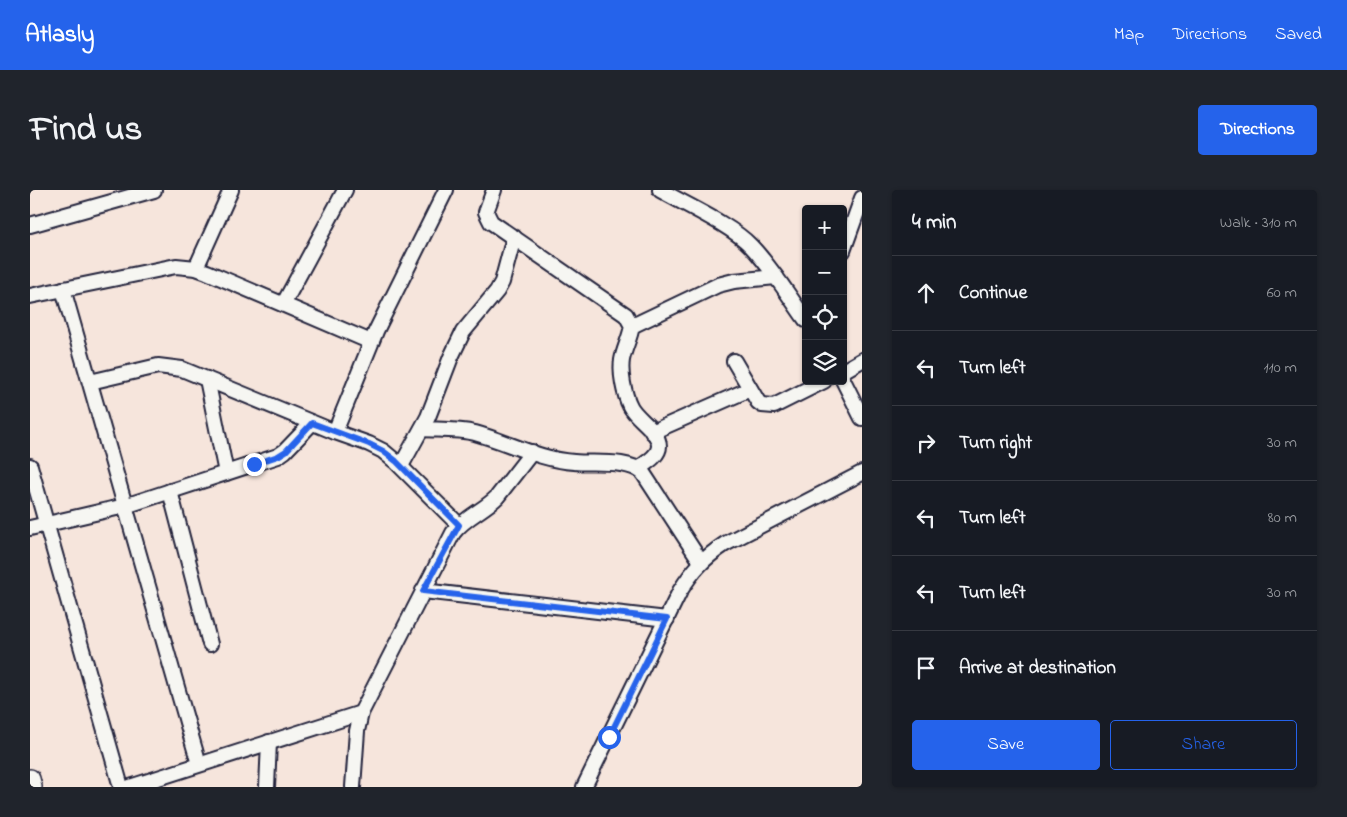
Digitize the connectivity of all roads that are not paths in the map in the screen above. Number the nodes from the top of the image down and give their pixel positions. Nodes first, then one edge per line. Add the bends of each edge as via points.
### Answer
1 (154, 190) edge
2 (231, 190) edge
3 (345, 190) edge
4 (446, 190) edge
5 (494, 190) edge
6 (660, 190) edge
7 (862, 198) edge
8 (30, 225) edge
9 (514, 238) junction
10 (843, 250) edge
11 (196, 268) junction
12 (776, 277) junction
13 (63, 289) junction
14 (30, 296) edge
15 (284, 304) junction
16 (802, 313) edge
17 (632, 326) junction
18 (371, 342) junction
19 (862, 360) edge
20 (734, 361) dead end
21 (847, 369) edge
22 (206, 379) junction
23 (90, 382) junction
24 (816, 385) edge
25 (846, 385) edge
26 (750, 389) junction
27 (862, 418) edge
28 (312, 423) junction
29 (422, 429) junction
30 (335, 432) junction
31 (652, 432) junction
32 (532, 452) junction
33 (30, 466) edge
34 (401, 466) junction
35 (639, 468) junction
36 (226, 473) junction
37 (862, 473) edge
38 (170, 491) junction
39 (125, 506) junction
40 (47, 525) junction
41 (459, 525) junction
42 (30, 528) edge
43 (701, 562) junction
44 (423, 591) junction
45 (667, 619) junction
46 (210, 644) dead end
47 (361, 713) junction
48 (269, 742) junction
49 (199, 764) junction
50 (30, 779) edge
51 (32, 787) edge
52 (121, 787) edge
53 (130, 787) edge
54 (267, 787) edge
55 (353, 787) edge
56 (584, 787) edge

1 - 8 street
2 - 11 street
3 - 15 street
4 - 18 street
5 - 9 street via 487,206 488,217
6 - 12 street via 750,244
7 - 10 street
9 - 17 street via 626,316
9 - 29 street via 502,282 463,332
11 - 13 street via 176,266
11 - 15 street
12 - 16 street
12 - 17 street via 725,283
13 - 14 street
13 - 23 street
15 - 18 street
17 - 31 street via 622,367 626,395 636,415
18 - 30 street
19 - 21 street
20 - 26 street
22 - 23 street via 182,369 158,366
22 - 28 street
22 - 36 street
23 - 39 street
24 - 26 street via 769,407 758,402
25 - 27 street
26 - 31 street
28 - 30 street
28 - 36 street via 278,456
29 - 32 street via 475,433
29 - 34 street
30 - 34 street via 383,451
31 - 35 street via 658,439 658,450
32 - 35 street via 562,461 626,464
32 - 41 street via 491,503
33 - 40 street
34 - 41 street
35 - 43 street
36 - 38 street
37 - 43 street via 725,544
38 - 39 street
38 - 46 street
39 - 40 street
39 - 49 street
40 - 42 street
40 - 52 street
41 - 44 street
43 - 45 street
44 - 45 street
44 - 47 street
45 - 56 street
47 - 48 street
47 - 55 street
48 - 49 street
48 - 54 street
49 - 53 street
50 - 51 main road

